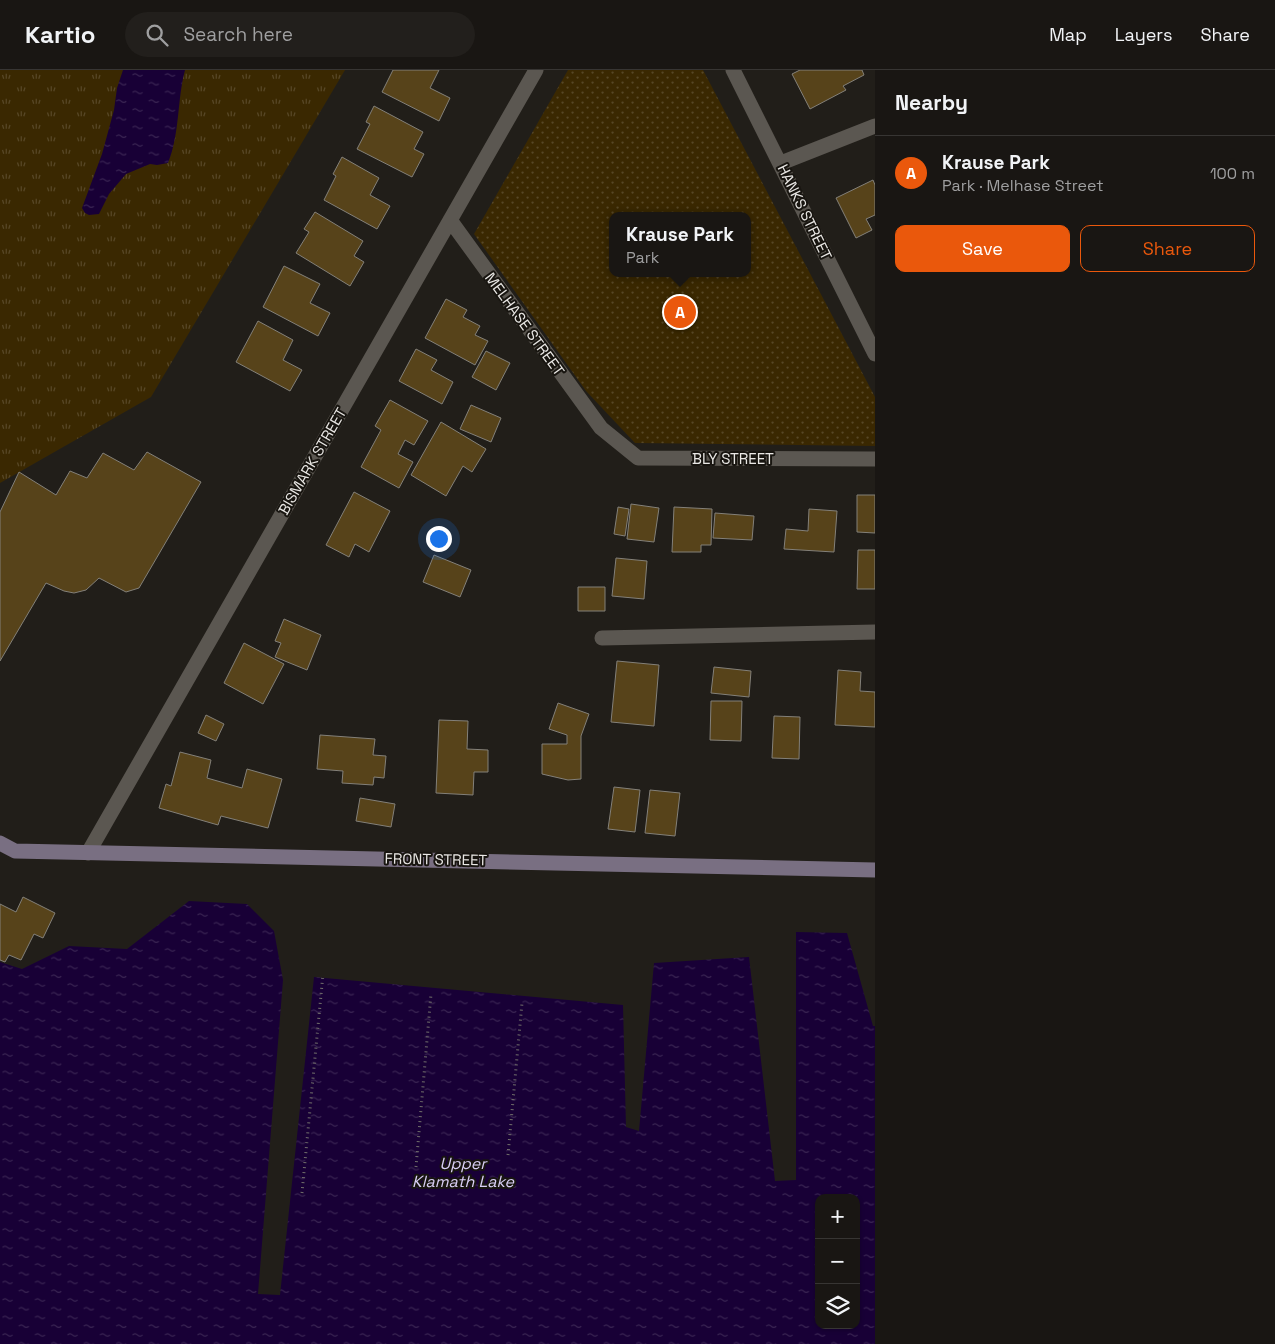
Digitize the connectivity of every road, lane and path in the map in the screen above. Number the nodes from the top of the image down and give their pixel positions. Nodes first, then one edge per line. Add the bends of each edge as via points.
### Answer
1 (536, 70) edge
2 (733, 70) edge
3 (875, 126) edge
4 (781, 163) junction
5 (450, 220) junction
6 (875, 354) edge
7 (601, 428) joint
8 (875, 459) edge
9 (875, 632) edge
10 (602, 638) dead end
11 (0, 843) edge
12 (88, 853) junction
13 (875, 870) edge
14 (323, 974) dead end
15 (431, 994) dead end
16 (522, 1003) dead end
17 (508, 1155) dead end
18 (416, 1167) dead end
19 (302, 1193) dead end

1 - 5 street, BISMARK STREET
2 - 4 street, HANKS STREET
3 - 4 street
4 - 6 street, HANKS STREET
5 - 7 street, MELHASE STREET
5 - 12 street, BISMARK STREET
7 - 8 street, BLY STREET via 638,458
9 - 10 street
11 - 12 street, FRONT STREET via 15,851
12 - 13 street, FRONT STREET
14 - 19 path
15 - 18 path
16 - 17 path

